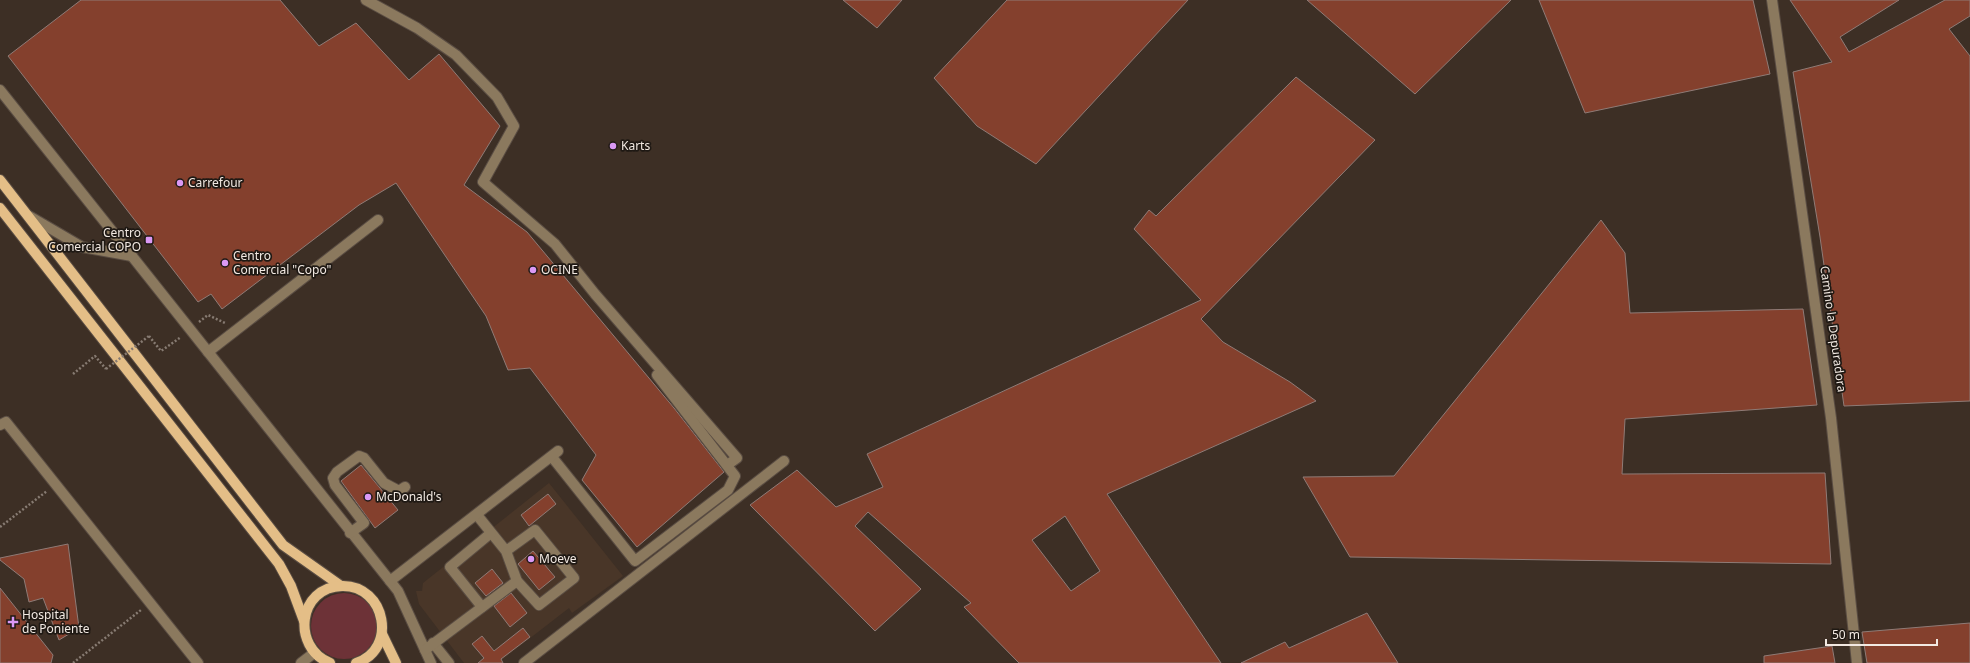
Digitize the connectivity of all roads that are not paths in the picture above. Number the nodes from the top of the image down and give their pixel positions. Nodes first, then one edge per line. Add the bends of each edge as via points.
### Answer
1 (366, 0) edge
2 (1772, 0) edge
3 (0, 90) edge
4 (0, 180) edge
5 (0, 208) edge
6 (28, 216) junction
7 (378, 220) dead end
8 (132, 256) junction
9 (208, 352) junction
10 (646, 354) junction
11 (0, 425) edge
12 (784, 461) dead end
13 (730, 463) dead end
14 (405, 487) dead end
15 (477, 515) junction
16 (350, 533) junction
17 (491, 533) junction
18 (506, 551) junction
19 (390, 581) junction
20 (518, 581) junction
21 (341, 586) junction
22 (482, 607) junction
23 (304, 621) junction
24 (382, 634) junction
25 (429, 646) junction
26 (314, 653) junction
27 (198, 663) edge
28 (301, 663) edge
29 (330, 663) edge
30 (356, 663) edge
31 (396, 663) edge
32 (431, 663) edge
33 (449, 663) edge
34 (524, 663) edge
35 (1857, 663) edge

1 - 10 street via 417,28 456,55 497,97 514,126 483,182 555,244
2 - 35 street, Camino la Depuradora via 1832,418
3 - 8 street
4 - 6 main road
5 - 23 main road via 279,564 291,586
6 - 8 street via 82,247
6 - 21 main road via 284,545
7 - 9 street
8 - 9 street
9 - 16 street
10 - 13 street via 736,458
10 - 15 street via 645,360 735,476 728,490 634,561 555,454
11 - 27 street via 6,422
12 - 34 street
14 - 16 street via 399,490 384,483 364,458 359,456 337,472 333,478 335,485 364,523
15 - 17 street
15 - 19 street
16 - 19 street
17 - 18 street
17 - 22 street via 450,567
18 - 20 street
18 - 20 street via 535,530 574,578 539,605
19 - 25 street
20 - 22 street
21 - 23 main road via 328,589 316,597 308,608
21 - 24 main road via 359,590 373,600 380,610
22 - 25 street
23 - 26 main road via 304,632
24 - 30 main road via 378,646 369,656
24 - 31 main road
25 - 32 street
25 - 33 street
26 - 28 street
26 - 29 main road

